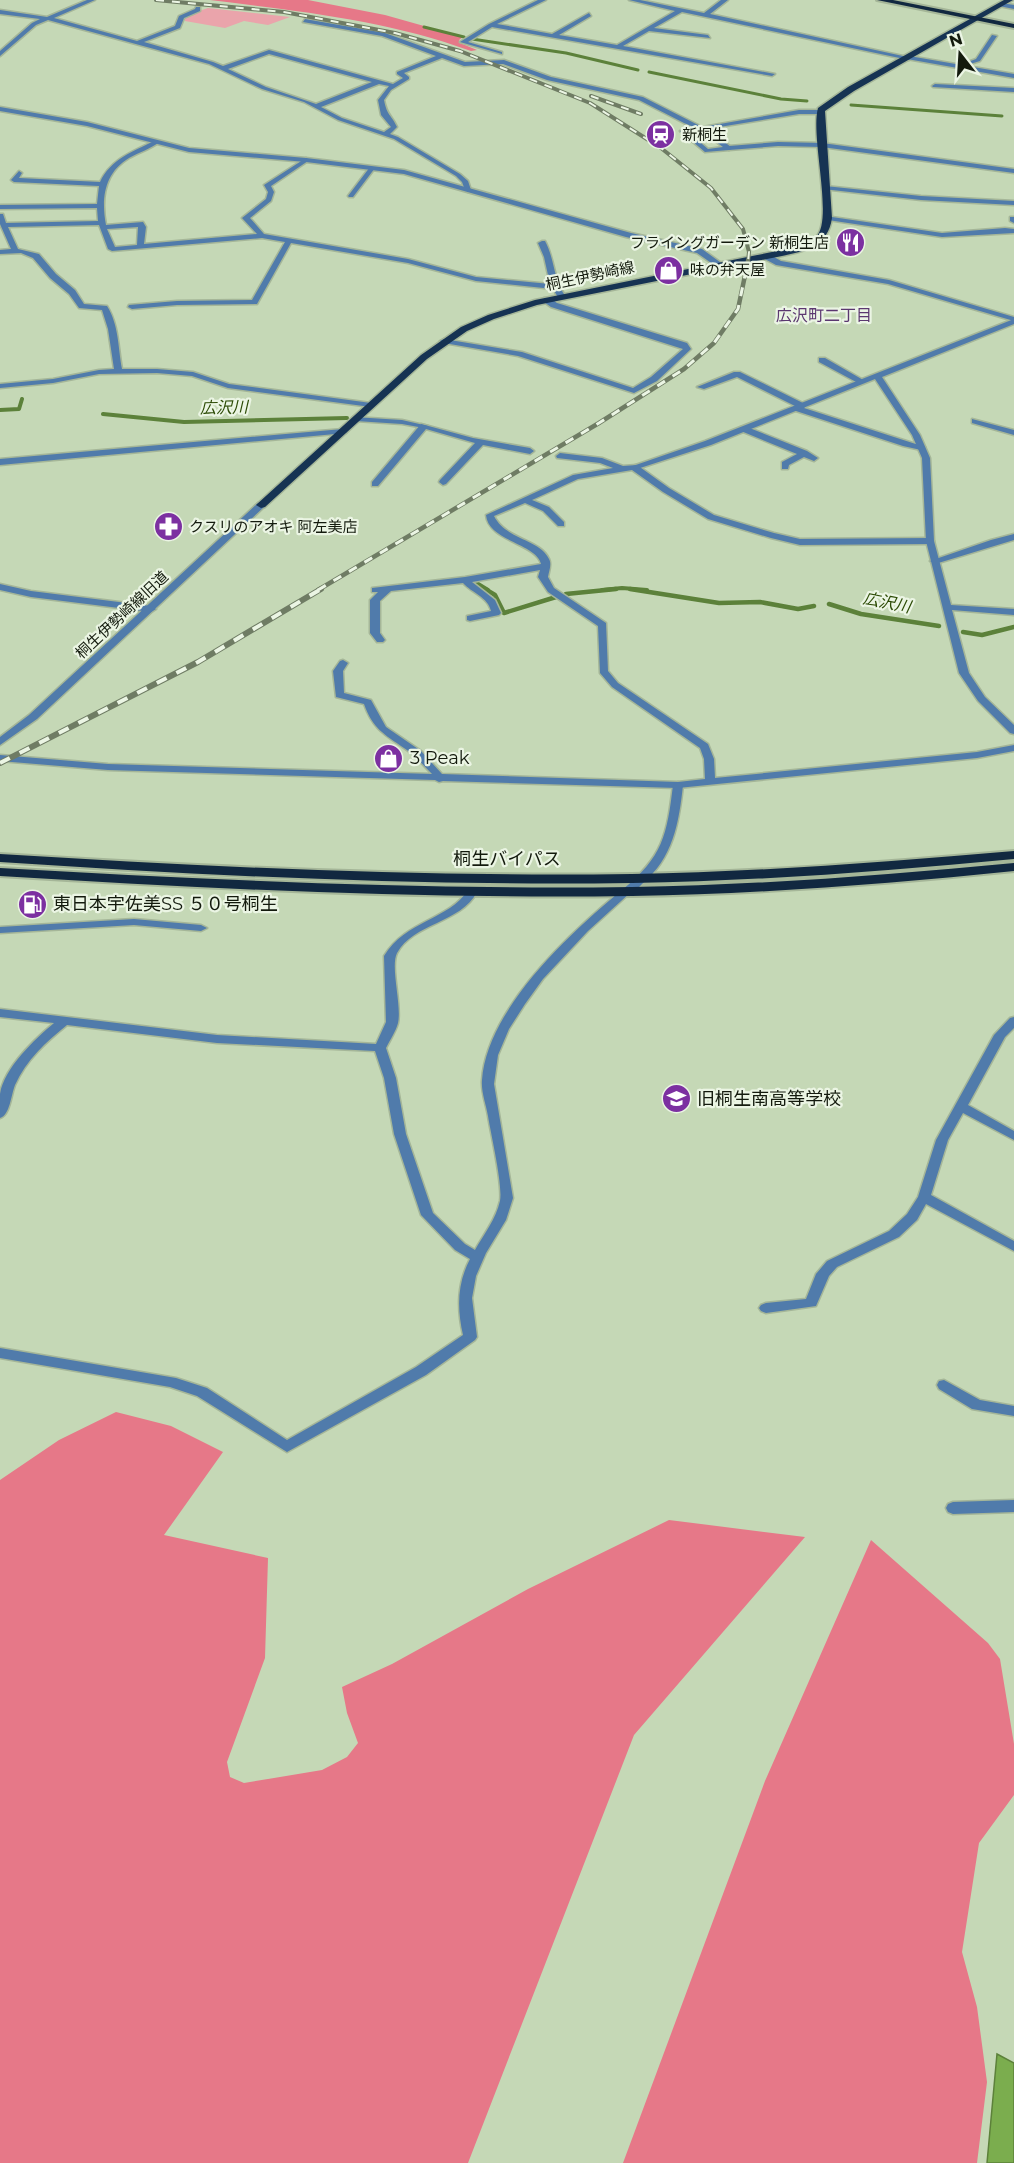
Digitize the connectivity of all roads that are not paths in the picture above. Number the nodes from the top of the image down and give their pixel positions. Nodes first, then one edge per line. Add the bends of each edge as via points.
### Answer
1 (92, 0) edge
2 (543, 0) edge
3 (632, 0) edge
4 (725, 0) edge
5 (880, 0) edge
6 (1009, 0) edge
7 (1001, 5) junction
8 (1014, 7) edge
9 (198, 8) dead end
10 (681, 10) junction
11 (0, 12) edge
12 (589, 15) dead end
13 (705, 15) junction
14 (48, 18) junction
15 (975, 19) junction
16 (305, 21) dead end
17 (491, 25) junction
18 (1014, 26) edge
19 (648, 29) junction
20 (553, 36) junction
21 (994, 36) dead end
22 (708, 37) dead end
23 (137, 43) junction
24 (616, 48) junction
25 (500, 53) dead end
26 (0, 54) edge
27 (441, 56) junction
28 (909, 58) junction
29 (959, 67) junction
30 (225, 68) junction
31 (772, 74) dead end
32 (1014, 76) edge
33 (378, 82) junction
34 (394, 86) junction
35 (936, 86) dead end
36 (1014, 90) edge
37 (317, 106) junction
38 (0, 110) edge
39 (820, 112) junction
40 (701, 128) junction
41 (386, 134) junction
42 (156, 142) junction
43 (822, 145) junction
44 (729, 148) junction
45 (306, 160) junction
46 (372, 168) junction
47 (1014, 171) edge
48 (19, 173) dead end
49 (102, 184) junction
50 (825, 188) junction
51 (468, 190) junction
52 (351, 196) dead end
53 (1014, 203) edge
54 (100, 206) junction
55 (0, 207) edge
56 (0, 216) edge
57 (828, 218) junction
58 (5, 225) junction
59 (103, 225) junction
60 (1014, 231) edge
61 (262, 236) junction
62 (289, 241) junction
63 (542, 243) dead end
64 (140, 246) junction
65 (15, 251) junction
66 (0, 252) edge
67 (766, 256) junction
68 (720, 265) junction
69 (553, 287) junction
70 (562, 297) junction
71 (547, 300) junction
72 (132, 307) dead end
73 (1014, 320) edge
74 (444, 341) junction
75 (822, 360) dead end
76 (118, 371) junction
77 (876, 376) junction
78 (861, 381) junction
79 (0, 386) edge
80 (701, 387) dead end
81 (371, 405) junction
82 (799, 407) junction
83 (356, 419) junction
84 (975, 421) dead end
85 (424, 426) junction
86 (744, 429) junction
87 (343, 431) junction
88 (1014, 433) edge
89 (481, 442) junction
90 (921, 447) junction
91 (530, 451) dead end
92 (804, 453) junction
93 (560, 456) dead end
94 (814, 458) dead end
95 (0, 462) edge
96 (634, 467) junction
97 (784, 467) dead end
98 (622, 468) junction
99 (444, 482) dead end
100 (375, 484) dead end
101 (526, 500) junction
102 (261, 505) joint
103 (561, 524) dead end
104 (1014, 537) edge
105 (930, 541) junction
106 (935, 561) junction
107 (546, 566) junction
108 (465, 580) junction
109 (0, 587) edge
110 (391, 588) junction
111 (375, 590) dead end
112 (947, 608) junction
113 (151, 609) junction
114 (1014, 612) edge
115 (470, 618) dead end
116 (380, 640) dead end
117 (343, 663) dead end
118 (1014, 731) edge
119 (0, 742) edge
120 (1014, 748) edge
121 (0, 758) edge
122 (439, 779) junction
123 (710, 783) junction
124 (678, 786) junction
125 (1014, 855) edge
126 (0, 858) edge
127 (1014, 867) edge
128 (0, 872) edge
129 (644, 879) junction
130 (472, 892) junction
131 (626, 892) junction
132 (201, 928) dead end
133 (0, 930) edge
134 (0, 1013) edge
135 (64, 1021) junction
136 (1014, 1021) edge
137 (380, 1048) junction
138 (961, 1106) junction
139 (0, 1114) edge
140 (1014, 1136) edge
141 (924, 1197) junction
142 (1014, 1247) edge
143 (477, 1257) junction
144 (766, 1308) dead end
145 (0, 1353) edge
146 (944, 1385) dead end
147 (1014, 1411) edge
148 (1014, 1506) edge
149 (953, 1508) dead end

1 - 14 street
2 - 17 street
3 - 10 street
4 - 13 street
5 - 15 highway
6 - 7 main road
7 - 8 street
7 - 15 main road
9 - 23 street via 181,17 178,27
10 - 13 street
10 - 19 street
11 - 14 street
12 - 20 street
13 - 28 street
14 - 23 street
14 - 26 street via 27,28
15 - 18 highway
15 - 28 main road
16 - 27 street via 383,34
17 - 20 street
17 - 25 street via 463,42
19 - 22 street
19 - 24 street
20 - 24 street
21 - 29 street via 978,60
23 - 30 street
24 - 31 street
27 - 34 street via 399,73 407,78
27 - 40 street via 468,64 504,62 549,79 641,98
28 - 29 street
28 - 39 main road via 851,89
29 - 32 street
30 - 33 street via 269,52
30 - 37 street via 264,88
33 - 34 street
33 - 37 street
34 - 41 street via 381,100 384,115 394,127
35 - 36 street
37 - 41 street
38 - 42 street via 87,124
39 - 40 street
39 - 43 main road
40 - 44 street
40 - 44 street via 683,131 707,151
41 - 51 street via 456,173
42 - 45 street via 189,150
42 - 49 street via 114,165
43 - 44 street
43 - 47 street
43 - 50 main road
45 - 46 street
45 - 61 street via 267,185 271,192 269,200 246,218
46 - 51 street
46 - 52 street
48 - 49 street via 14,180
49 - 54 street
50 - 53 street
50 - 57 main road
51 - 68 street via 699,251
54 - 55 street
54 - 59 street
56 - 58 street
57 - 60 street via 942,235
57 - 67 main road, 桐生伊勢崎線 via 827,230 818,241
58 - 59 street
58 - 65 street
59 - 64 street via 112,249
59 - 64 street via 140,224
61 - 62 street
61 - 64 street
62 - 69 street via 408,261 476,279
62 - 72 street via 252,303
63 - 69 street via 548,252
65 - 66 street
65 - 76 street via 36,256 82,306 98,306 108,312
67 - 68 main road, 桐生伊勢崎線
67 - 73 street via 779,263 890,282
68 - 70 main road, 桐生伊勢崎線
69 - 70 street
70 - 71 main road, 桐生伊勢崎線
71 - 74 main road, 桐生伊勢崎線 via 490,317
71 - 74 street via 558,307 684,345 687,350 634,391 524,355
73 - 77 street
74 - 81 main road, 桐生伊勢崎線
75 - 78 street
76 - 79 street
76 - 81 street via 193,374 228,386
77 - 78 street
77 - 90 street via 892,395
78 - 82 street
80 - 82 street via 737,374
81 - 83 main road, 桐生伊勢崎線
82 - 86 street
82 - 90 street
83 - 85 street
83 - 87 main road, 桐生伊勢崎線
84 - 88 street
85 - 89 street
85 - 100 street
86 - 92 street
86 - 96 street
87 - 95 street
87 - 102 main road, 桐生伊勢崎線
89 - 91 street
89 - 99 street
90 - 105 street via 927,467
92 - 94 street
92 - 97 street
93 - 98 street via 602,461
96 - 98 street
96 - 105 street via 711,516 771,535 800,542
98 - 101 street via 576,477
101 - 103 street via 546,509
101 - 107 street via 489,517 508,537 540,554
102 - 113 street, 桐生伊勢崎線旧道
104 - 106 street via 997,539
105 - 106 street
106 - 112 street
107 - 108 street
107 - 123 street via 543,577 551,590 603,625 603,671 615,685 704,747
108 - 110 street
108 - 115 street via 492,600 496,609 496,613
109 - 113 street via 40,596
110 - 111 street
110 - 116 street via 375,600 375,633
112 - 114 street
112 - 118 street via 967,678 981,699
113 - 119 street, 桐生伊勢崎線旧道 via 33,717
117 - 122 street via 338,671 339,695 368,702 378,726 416,752
120 - 123 street
121 - 122 street via 108,767
122 - 124 street
123 - 124 street
124 - 129 street via 666,850
125 - 129 highway, 桐生バイパス via 799,874
126 - 129 highway, 桐生バイパス via 259,873
127 - 131 highway, 桐生バイパス via 803,886
128 - 130 highway, 桐生バイパス
129 - 131 street
130 - 131 highway, 桐生バイパス
130 - 137 street via 459,907 393,948 392,1022
131 - 143 street via 577,936 526,992 493,1051 488,1084 507,1198 503,1215
132 - 133 street via 134,922
134 - 135 street
135 - 137 street via 217,1039
135 - 139 street via 26,1055
136 - 138 street via 1000,1035
137 - 143 street via 390,1078 399,1134 427,1215 460,1247
138 - 140 street
138 - 141 street via 942,1140
141 - 142 street
141 - 144 street via 912,1217 894,1234 827,1269 811,1303
143 - 145 street via 463,1300 470,1337 421,1371 287,1447 193,1388
146 - 147 street via 977,1405
148 - 149 street

